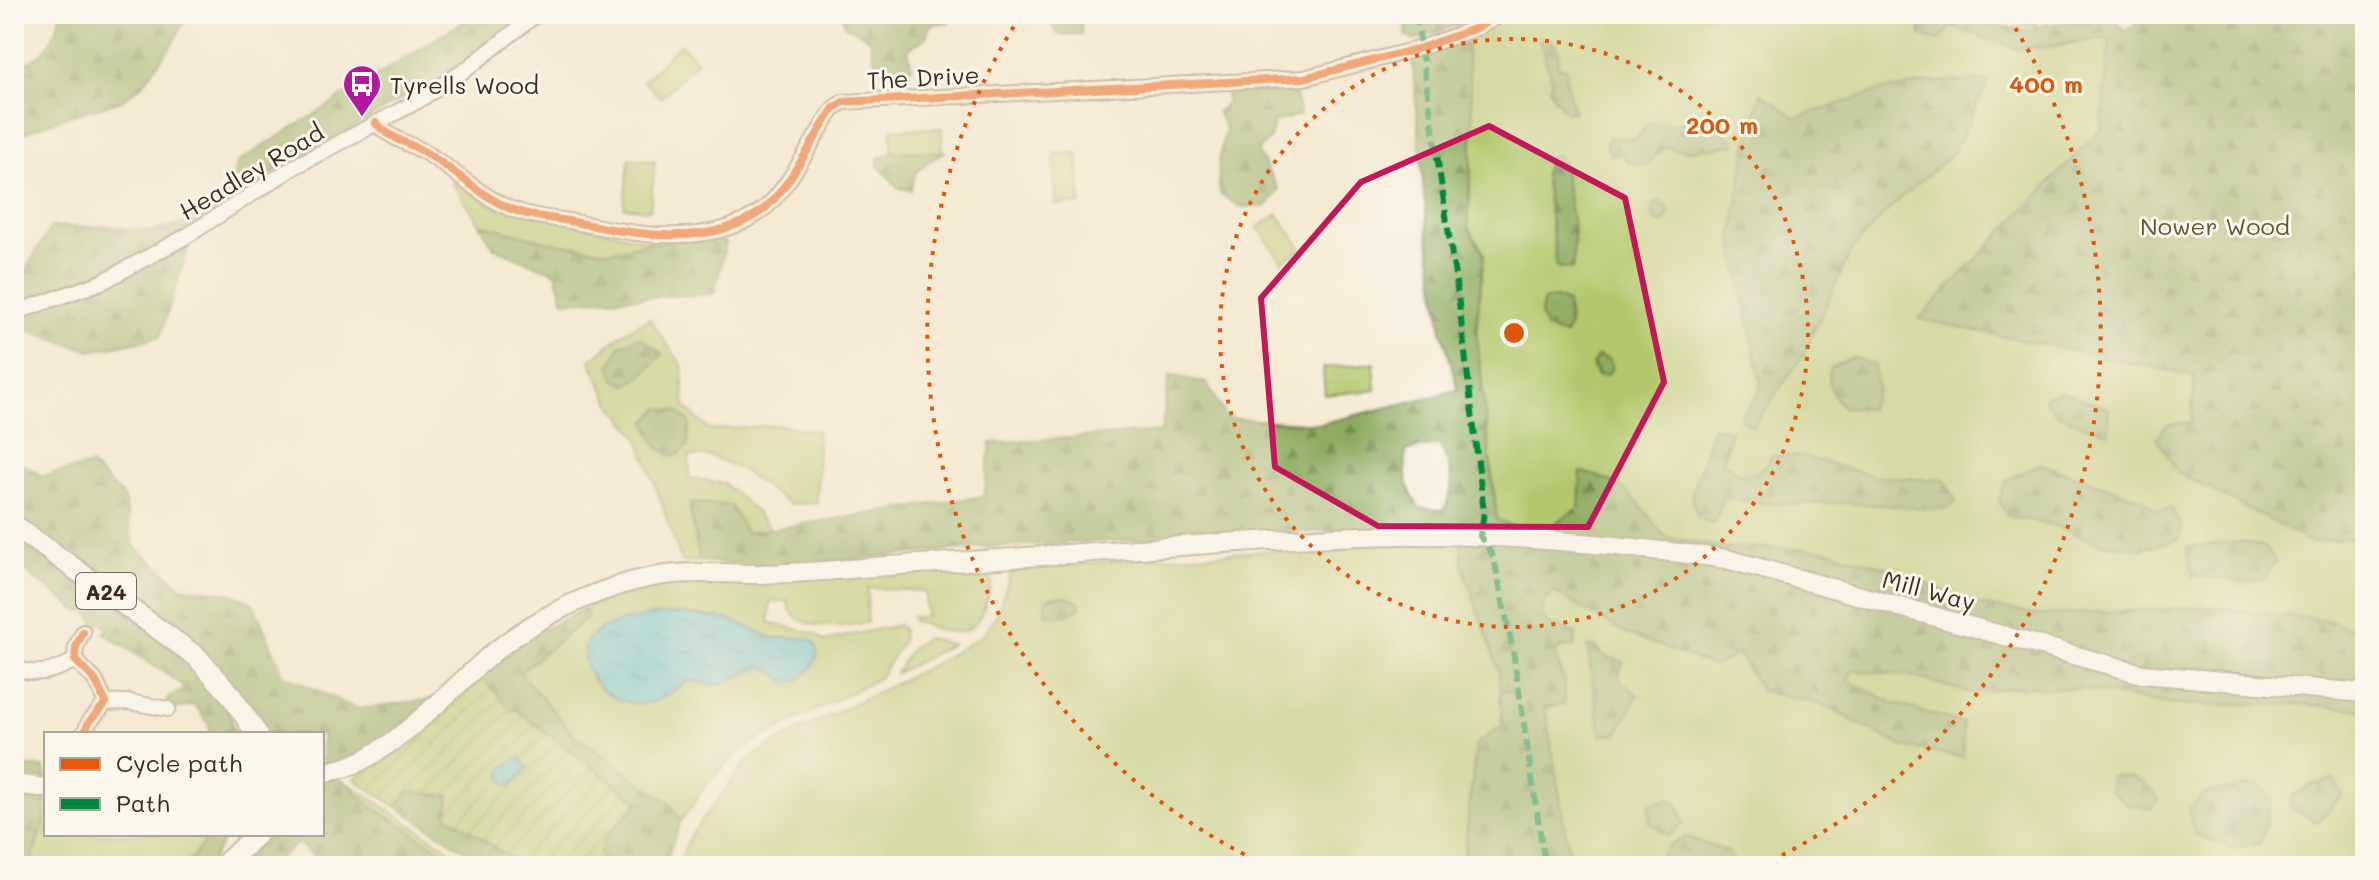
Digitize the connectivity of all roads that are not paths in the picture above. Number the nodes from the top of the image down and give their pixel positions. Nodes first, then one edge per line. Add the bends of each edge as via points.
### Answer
1 (537, 14) edge
2 (1502, 14) edge
3 (376, 123) junction
4 (14, 313) edge
5 (14, 525) edge
6 (83, 632) dead end
7 (75, 660) junction
8 (14, 667) edge
9 (2365, 693) edge
10 (106, 703) junction
11 (168, 709) dead end
12 (241, 711) junction
13 (85, 732) edge
14 (243, 732) edge
15 (256, 732) edge
16 (324, 772) edge
17 (14, 784) edge
18 (44, 788) edge
19 (238, 836) edge
20 (255, 836) edge
21 (223, 866) edge

1 - 3 street, Headley Road via 464,71
2 - 3 street, The Drive via 1421,48 1304,78 843,102 762,211 712,231 672,236 513,209 421,149 385,134
3 - 4 street, Headley Road via 102,282
5 - 12 highway, A24 via 197,657
6 - 7 street
7 - 8 street via 34,674
7 - 10 street via 95,680
9 - 16 main road, Mill Way via 2142,674 1727,559 1654,549 1480,536 1246,540 985,561 663,574 555,613 496,651 404,734 355,763
10 - 11 street
10 - 13 street
12 - 14 highway, A24
12 - 15 highway, A24
17 - 18 main road
19 - 21 highway
20 - 21 highway

